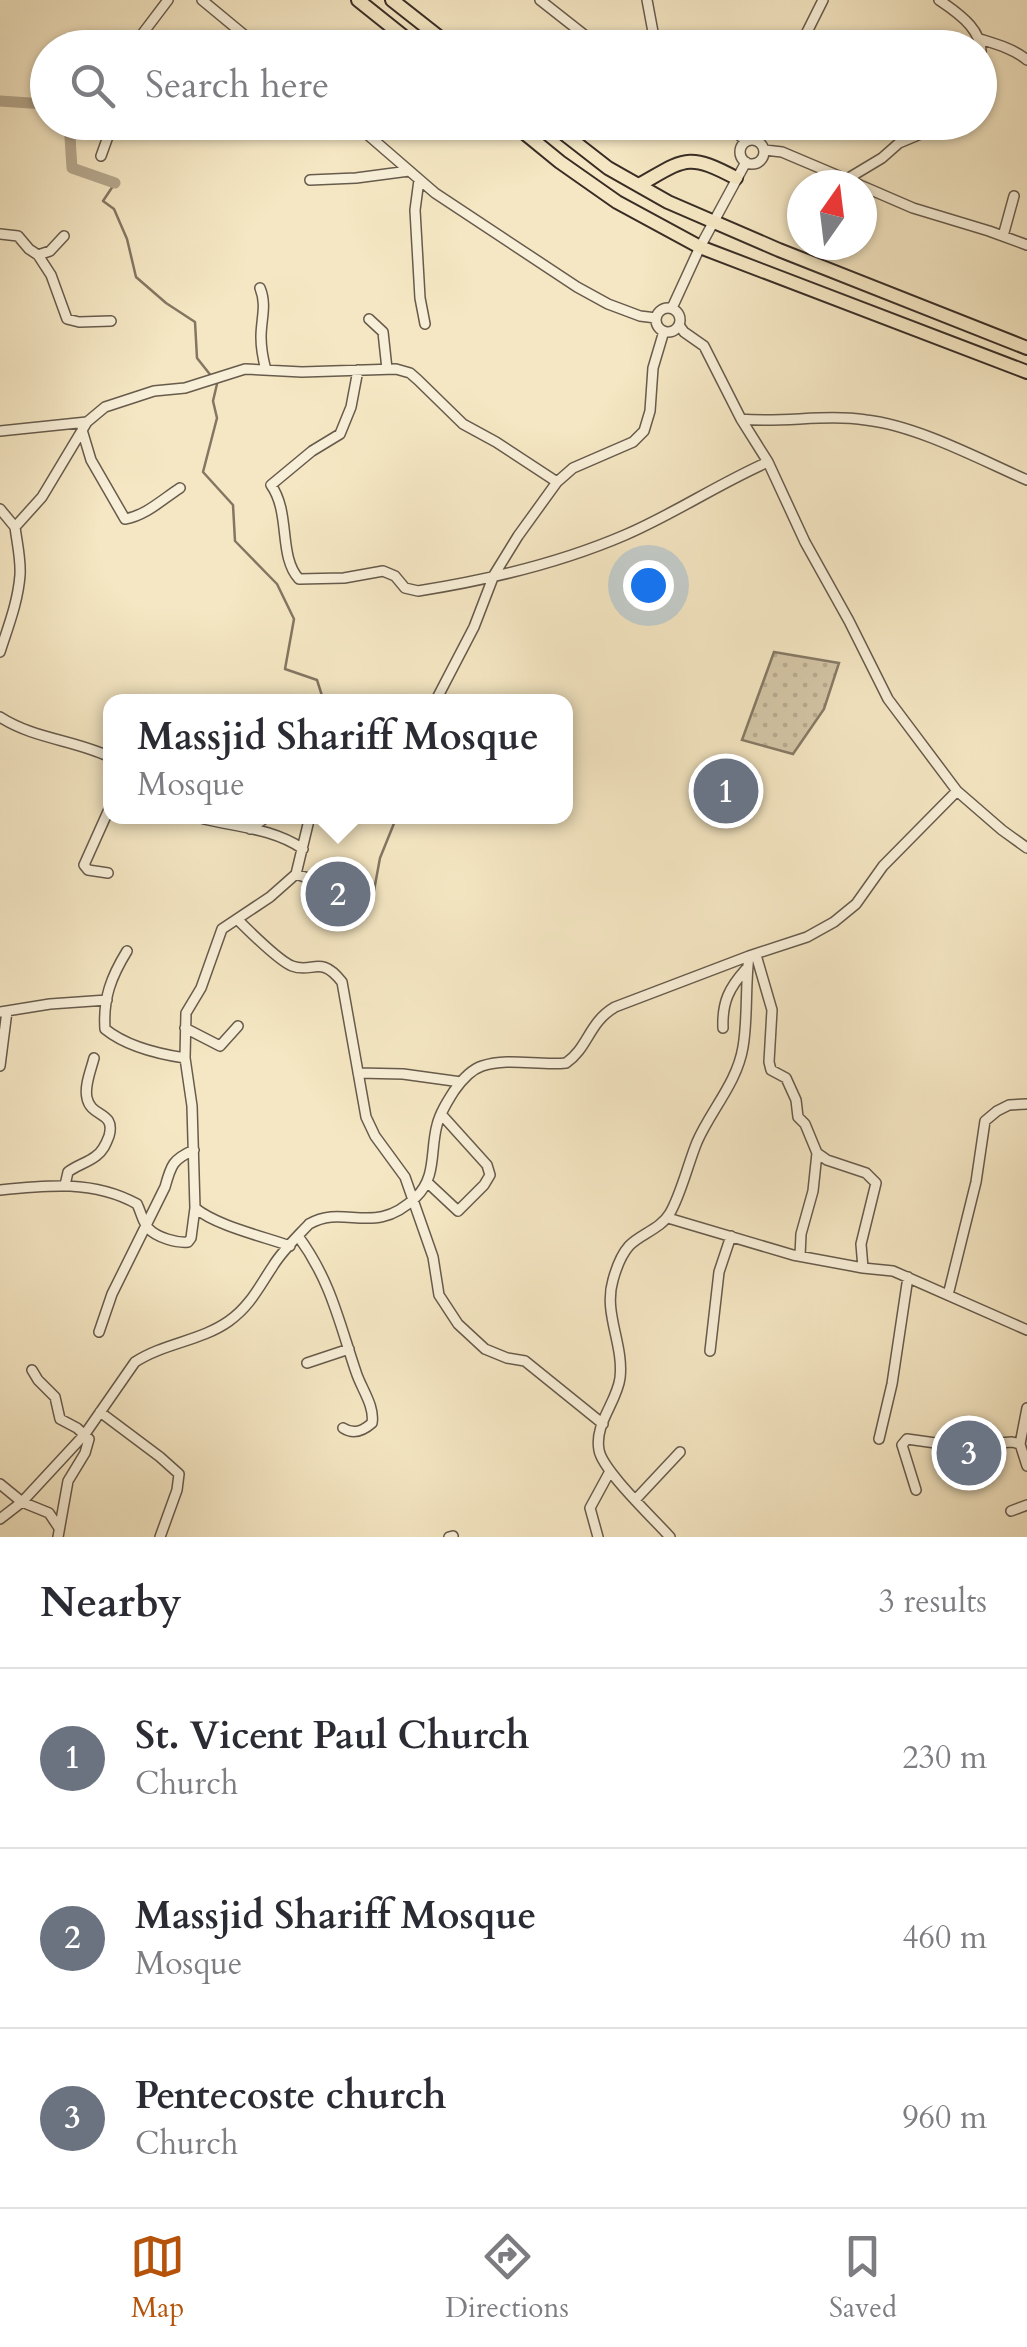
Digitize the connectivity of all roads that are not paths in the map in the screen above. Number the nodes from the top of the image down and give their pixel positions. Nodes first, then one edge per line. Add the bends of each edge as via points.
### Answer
1 (168, 0) edge
2 (202, 0) edge
3 (358, 0) edge
4 (392, 0) edge
5 (540, 0) edge
6 (647, 0) edge
7 (823, 0) edge
8 (939, 0) edge
9 (145, 30) edge
10 (238, 30) edge
11 (396, 30) edge
12 (430, 30) edge
13 (578, 30) edge
14 (653, 30) edge
15 (807, 30) edge
16 (971, 30) edge
17 (997, 48) edge
18 (1027, 60) edge
19 (106, 140) edge
20 (373, 140) edge
21 (533, 140) edge
22 (572, 140) edge
23 (908, 140) edge
24 (746, 141) joint
25 (764, 150) junction
26 (100, 156) dead end
27 (746, 162) junction
28 (825, 170) edge
29 (860, 170) edge
30 (408, 171) junction
31 (736, 178) junction
32 (310, 180) dead end
33 (419, 180) junction
34 (638, 185) junction
35 (877, 192) edge
36 (1014, 196) dead end
37 (713, 222) junction
38 (0, 234) edge
39 (64, 236) dead end
40 (1002, 236) junction
41 (1027, 245) edge
42 (700, 247) junction
43 (38, 254) junction
44 (260, 288) dead end
45 (672, 308) junction
46 (656, 318) junction
47 (369, 319) dead end
48 (111, 321) dead end
49 (425, 324) dead end
50 (679, 325) junction
51 (664, 331) junction
52 (1027, 348) edge
53 (266, 370) junction
54 (358, 370) junction
55 (387, 370) junction
56 (1027, 372) edge
57 (741, 419) junction
58 (85, 426) junction
59 (0, 431) edge
60 (768, 462) junction
61 (1027, 480) edge
62 (557, 482) junction
63 (180, 488) dead end
64 (0, 509) edge
65 (15, 527) junction
66 (494, 575) junction
67 (0, 652) edge
68 (439, 694) edge
69 (0, 717) edge
70 (103, 754) edge
71 (957, 792) junction
72 (103, 824) edge
73 (229, 824) edge
74 (257, 824) edge
75 (308, 824) edge
76 (250, 829) junction
77 (1027, 848) edge
78 (303, 849) junction
79 (108, 873) dead end
80 (296, 874) junction
81 (334, 888) dead end
82 (236, 919) junction
83 (128, 951) dead end
84 (751, 959) junction
85 (107, 1000) junction
86 (3, 1011) edge
87 (238, 1026) dead end
88 (185, 1028) junction
89 (723, 1028) dead end
90 (94, 1058) dead end
91 (185, 1058) junction
92 (0, 1066) edge
93 (358, 1074) junction
94 (460, 1082) junction
95 (1027, 1104) edge
96 (441, 1114) junction
97 (194, 1150) junction
98 (817, 1153) junction
99 (427, 1182) junction
100 (66, 1185) junction
101 (0, 1190) edge
102 (414, 1199) junction
103 (194, 1208) junction
104 (668, 1218) junction
105 (149, 1229) junction
106 (298, 1236) junction
107 (731, 1236) junction
108 (290, 1246) junction
109 (800, 1256) junction
110 (863, 1268) junction
111 (908, 1277) junction
112 (948, 1295) junction
113 (1027, 1330) edge
114 (100, 1332) dead end
115 (350, 1348) junction
116 (710, 1350) dead end
117 (307, 1362) dead end
118 (32, 1370) dead end
119 (1027, 1408) edge
120 (100, 1412) junction
121 (602, 1424) junction
122 (344, 1428) dead end
123 (85, 1434) junction
124 (879, 1439) dead end
125 (1020, 1444) junction
126 (680, 1452) dead end
127 (1027, 1466) edge
128 (609, 1473) junction
129 (0, 1484) edge
130 (916, 1490) dead end
131 (636, 1500) junction
132 (22, 1502) junction
133 (1027, 1506) edge
134 (1011, 1511) dead end
135 (0, 1520) edge
136 (59, 1532) edge
137 (160, 1537) edge
138 (598, 1537) edge
139 (670, 1537) edge

1 - 9 street
2 - 10 street
3 - 11 highway
4 - 12 highway
5 - 13 street
6 - 14 street
7 - 15 street
8 - 16 street
17 - 18 street
19 - 26 street
20 - 30 street
21 - 42 highway via 618,202
22 - 34 highway
23 - 29 street
24 - 25 street
24 - 27 street via 740,153
25 - 27 street via 759,162
25 - 28 street
27 - 31 street
30 - 32 street
30 - 33 street
31 - 34 highway via 691,160
31 - 37 street
33 - 46 street via 577,287
33 - 49 street
34 - 37 highway
35 - 40 street
36 - 40 street
37 - 42 street
37 - 52 highway
38 - 43 street via 18,236
39 - 43 street
40 - 41 street
42 - 45 street
42 - 56 highway
43 - 48 street via 66,319
44 - 53 street
45 - 46 street
45 - 50 street
46 - 51 street
47 - 55 street via 383,332
50 - 51 street
50 - 57 street via 704,346
51 - 62 street via 640,438
53 - 54 street
53 - 58 street via 245,368 131,397 105,407
54 - 55 street
54 - 66 street via 340,434 271,485 282,506 295,576 383,572 418,591
55 - 62 street via 410,374 463,424
57 - 60 street
57 - 61 street via 866,420 925,436
58 - 59 street
58 - 63 street via 97,473 125,519
58 - 65 street via 42,497
60 - 66 street via 620,537
60 - 71 street via 888,699
62 - 66 street
64 - 65 street
65 - 67 street via 20,573
66 - 68 street
69 - 70 street
71 - 77 street
71 - 84 street via 846,914
72 - 79 street via 84,866
73 - 76 street
74 - 76 street
75 - 78 street
76 - 78 street
78 - 80 street
80 - 81 street
80 - 82 street
82 - 88 street via 220,933
82 - 93 street via 292,966 326,968 341,981
83 - 85 street
84 - 89 street via 726,996
84 - 94 street via 610,1010 566,1062 486,1065
84 - 98 street via 772,1010 770,1068 786,1078
84 - 104 street via 738,1067 700,1135
85 - 86 street
85 - 91 street via 104,1024 110,1034
86 - 92 street
87 - 88 street via 220,1046
88 - 91 street
90 - 100 street via 87,1099 111,1127 100,1153 68,1172
91 - 97 street
93 - 94 street
93 - 102 street via 369,1125
94 - 96 street
95 - 112 street via 1008,1105 985,1122
96 - 99 street
96 - 99 street via 490,1175 458,1211
97 - 103 street
97 - 105 street via 174,1162
98 - 109 street
98 - 110 street via 866,1172 876,1183 860,1244
99 - 102 street
100 - 101 street
100 - 105 street via 134,1202
102 - 106 street via 379,1219 314,1221
102 - 121 street via 439,1295 458,1324 484,1349 525,1361
103 - 105 street via 188,1242
103 - 108 street
104 - 107 street
104 - 121 street via 630,1244 614,1276 609,1300 620,1377
105 - 114 street
106 - 108 street
106 - 115 street
107 - 109 street
107 - 116 street
108 - 120 street via 244,1310 215,1329 147,1354
109 - 110 street
110 - 111 street
111 - 112 street
111 - 124 street
112 - 113 street
115 - 117 street
115 - 122 street via 373,1418 361,1431
118 - 123 street via 54,1397 60,1419
119 - 125 street
120 - 123 street
120 - 137 street via 179,1474
121 - 128 street via 599,1451
123 - 132 street
123 - 136 street via 88,1444 68,1480
125 - 127 street
125 - 130 street via 907,1440 902,1445
126 - 131 street
128 - 131 street
128 - 138 street via 590,1508
129 - 132 street
131 - 139 street
132 - 135 street
132 - 136 street via 44,1510
133 - 134 street

